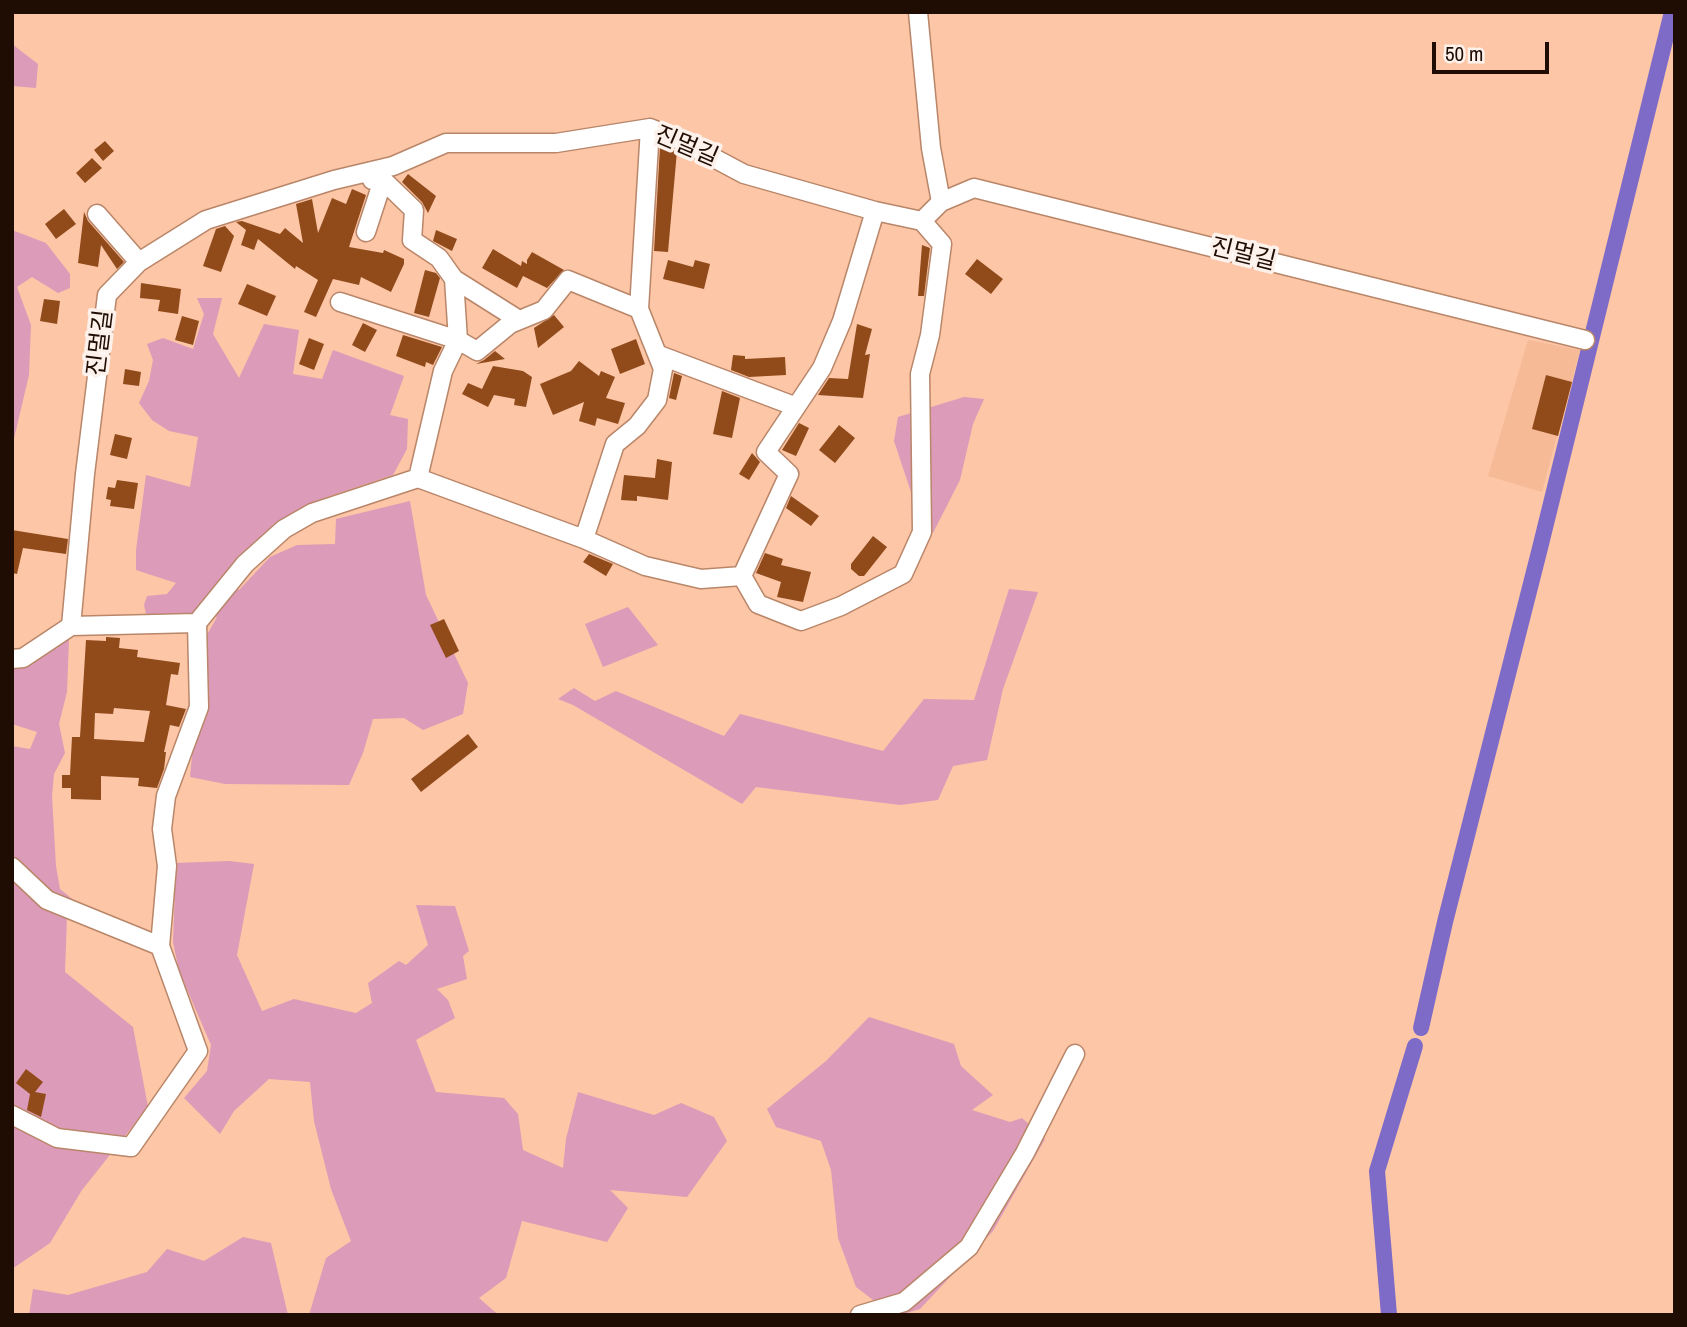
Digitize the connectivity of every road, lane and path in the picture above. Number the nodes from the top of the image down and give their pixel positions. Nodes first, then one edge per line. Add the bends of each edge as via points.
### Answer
1 (918, 12) edge
2 (650, 128) junction
3 (334, 180) junction
4 (383, 180) junction
5 (942, 202) junction
6 (875, 211) junction
7 (97, 214) dead end
8 (922, 221) junction
9 (366, 232) dead end
10 (139, 262) junction
11 (454, 279) junction
12 (340, 302) dead end
13 (639, 309) junction
14 (519, 320) junction
15 (458, 340) junction
16 (1585, 340) dead end
17 (659, 355) junction
18 (794, 406) junction
19 (418, 478) junction
20 (584, 539) junction
21 (742, 576) junction
22 (197, 623) junction
23 (71, 626) junction
24 (12, 659) edge
25 (12, 867) edge
26 (160, 946) junction
27 (1074, 1054) dead end
28 (12, 1115) edge
29 (860, 1315) edge

1 - 5 street via 931,148
2 - 3 street, 진멀길 via 556,143 446,143 393,166
2 - 6 street, 진멀길 via 744,174
2 - 13 street
3 - 4 street
3 - 10 street, 진멀길 via 206,220
4 - 9 street
4 - 11 street via 414,210 412,240 439,258
5 - 8 street, 진멀길
5 - 16 street, 진멀길 via 974,188
6 - 8 street, 진멀길
6 - 18 street via 837,333 822,368
7 - 10 street
8 - 21 street via 942,244 920,374 922,532 903,574 801,621 758,604
10 - 23 street, 진멀길 via 107,295
11 - 14 street
11 - 15 street
12 - 15 street
13 - 14 street via 568,280 544,310
13 - 17 street
14 - 15 street via 477,351
15 - 19 street via 443,371
17 - 18 street
17 - 20 street via 663,369 657,400 638,426 615,444
18 - 21 street via 766,452 789,474
19 - 20 street
19 - 22 street via 312,513 284,529 246,564
20 - 21 street via 645,566 701,579
22 - 23 street
22 - 26 street via 199,707 166,796 162,829 167,866
23 - 24 street via 23,658
25 - 26 street via 47,900
26 - 28 street via 198,1051 131,1147 57,1138
27 - 29 street via 1025,1153 969,1247 904,1302

